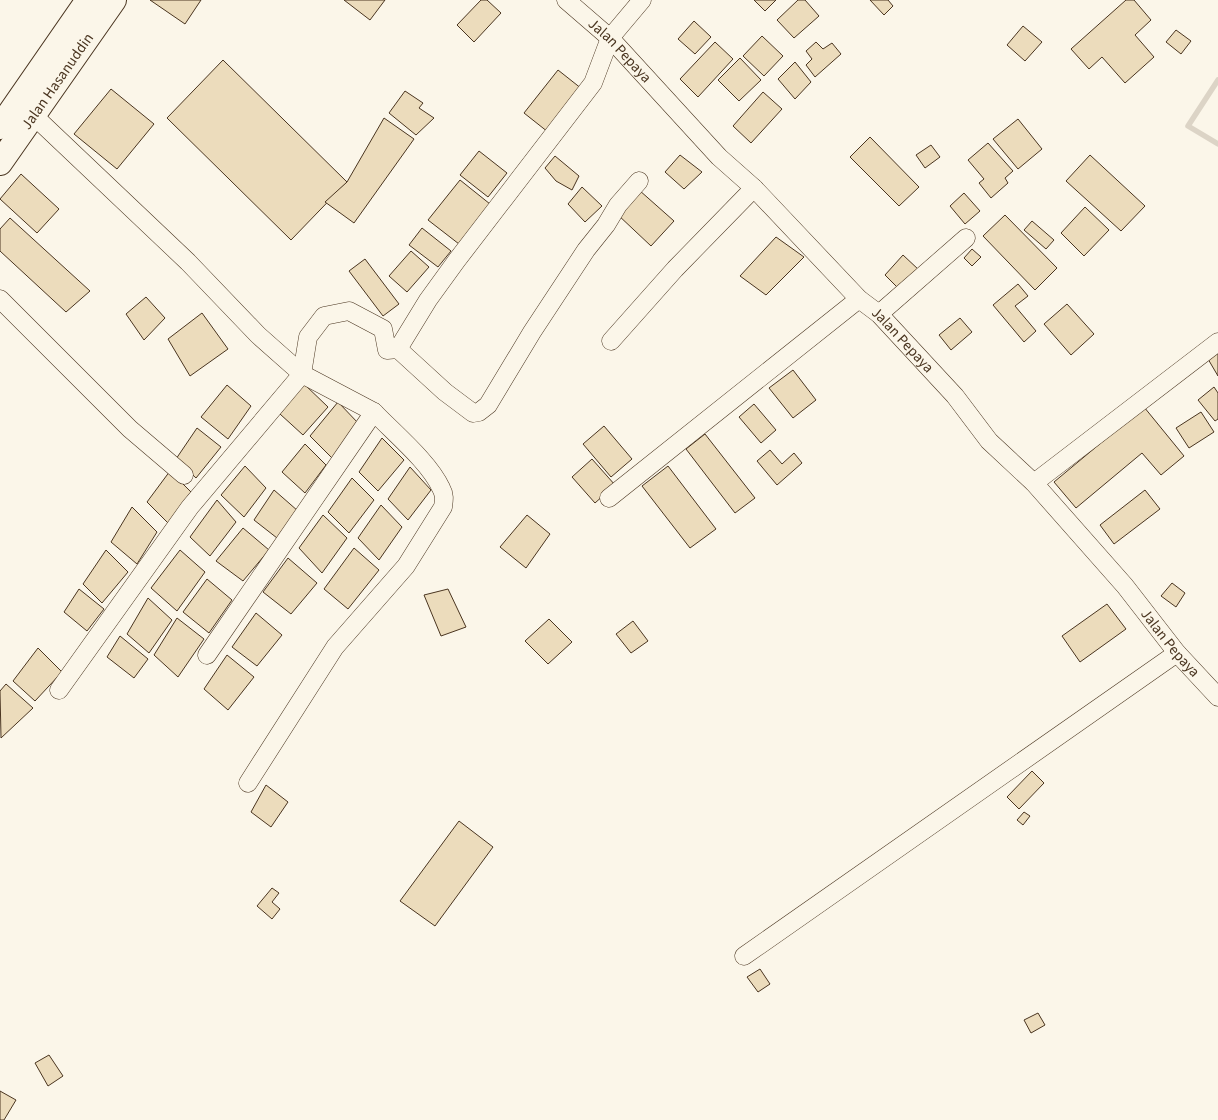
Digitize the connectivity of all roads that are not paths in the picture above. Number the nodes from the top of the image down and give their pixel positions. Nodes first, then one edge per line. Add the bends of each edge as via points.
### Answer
1 (88, 0) edge
2 (114, 0) edge
3 (566, 0) edge
4 (642, 0) edge
5 (610, 38) junction
6 (33, 115) junction
7 (0, 127) edge
8 (0, 162) edge
9 (639, 181) dead end
10 (754, 188) junction
11 (966, 238) dead end
12 (0, 299) edge
13 (859, 299) junction
14 (879, 314) junction
15 (611, 342) dead end
16 (1218, 342) edge
17 (398, 349) junction
18 (302, 374) junction
19 (374, 412) junction
20 (184, 475) dead end
21 (1034, 483) junction
22 (609, 498) dead end
23 (1177, 653) junction
24 (207, 655) dead end
25 (60, 690) dead end
26 (1218, 697) edge
27 (248, 783) dead end
28 (744, 956) dead end

1 - 7 street, Jalan Hasanuddin
2 - 6 street, Jalan Hasanuddin
3 - 5 street, Jalan Pepaya
4 - 5 street
5 - 10 street, Jalan Pepaya via 719,157
5 - 17 street via 593,84 457,260
6 - 8 street, Jalan Hasanuddin
6 - 18 street
9 - 17 street via 586,250 488,405 479,412 473,414
10 - 13 street, Jalan Pepaya
10 - 15 street via 675,269
11 - 14 street
12 - 20 street via 130,429
13 - 14 street, Jalan Pepaya
13 - 22 street
14 - 21 street, Jalan Pepaya via 954,396 989,441
16 - 21 street
17 - 18 street via 387,350 383,329 349,311 324,316 308,337
18 - 19 street
18 - 25 street via 190,507
19 - 24 street
19 - 27 street via 432,474 443,492 443,507 406,566 335,646
21 - 23 street, Jalan Pepaya via 1125,586
23 - 26 street, Jalan Pepaya
23 - 28 street

